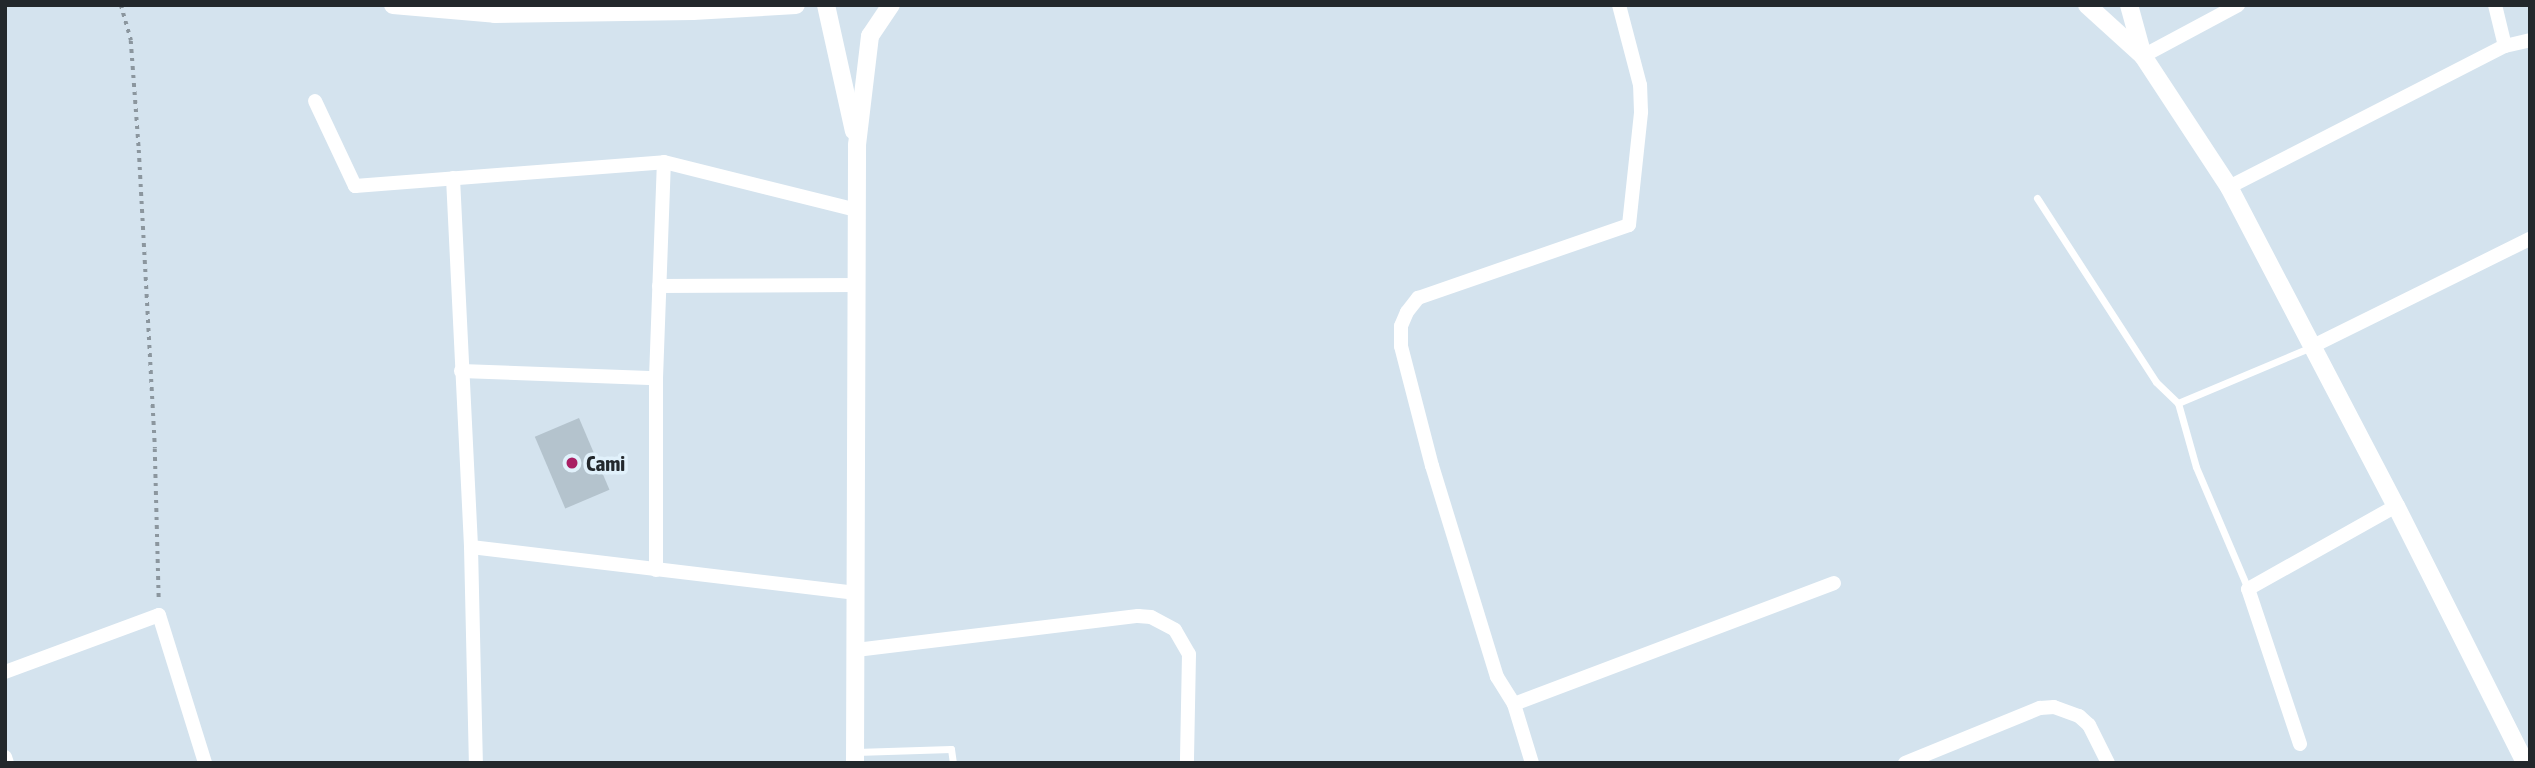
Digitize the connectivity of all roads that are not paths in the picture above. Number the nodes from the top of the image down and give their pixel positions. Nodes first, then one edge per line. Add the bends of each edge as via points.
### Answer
1 (393, 5) edge
2 (552, 5) edge
3 (796, 5) edge
4 (826, 5) edge
5 (891, 5) edge
6 (1619, 5) edge
7 (2087, 5) edge
8 (2129, 5) edge
9 (2238, 5) edge
10 (2496, 5) edge
11 (495, 14) junction
12 (2530, 40) edge
13 (2505, 46) junction
14 (2143, 56) junction
15 (315, 101) dead end
16 (857, 145) junction
17 (664, 162) junction
18 (453, 178) junction
19 (2229, 187) junction
20 (2037, 198) dead end
21 (857, 210) junction
22 (2530, 239) edge
23 (857, 285) junction
24 (660, 286) junction
25 (2311, 347) junction
26 (461, 371) junction
27 (656, 378) junction
28 (2178, 403) junction
29 (2396, 506) junction
30 (471, 547) junction
31 (656, 569) junction
32 (1835, 583) dead end
33 (2248, 590) junction
34 (856, 593) junction
35 (856, 650) junction
36 (5, 672) edge
37 (1514, 704) junction
38 (2300, 744) dead end
39 (5, 757) edge
40 (855, 757) edge
41 (7, 763) edge
42 (205, 763) edge
43 (476, 763) edge
44 (953, 763) edge
45 (1187, 763) edge
46 (1532, 763) edge
47 (1905, 763) edge
48 (2108, 763) edge
49 (2525, 763) edge

1 - 11 street
2 - 11 street
3 - 11 street
4 - 16 street
5 - 16 street via 870,36
6 - 37 street via 1640,85 1629,225 1418,298 1401,326 1401,346 1432,466 1497,677
7 - 14 street
8 - 14 street
9 - 14 street
10 - 13 street
12 - 13 street
13 - 19 street
14 - 19 street
15 - 18 street via 355,186
16 - 21 street
17 - 18 street
17 - 21 street
17 - 24 street
18 - 26 street
19 - 25 street
20 - 28 lane via 2156,382
21 - 23 street
22 - 25 street
23 - 24 street
23 - 34 street
24 - 27 street
25 - 28 lane
25 - 29 street
26 - 27 street
26 - 30 street
27 - 31 street
28 - 33 lane via 2196,467
29 - 33 street
29 - 49 street
30 - 31 street
30 - 43 street
31 - 34 street
32 - 37 street
33 - 38 street
34 - 35 street
35 - 40 street
35 - 45 street via 1151,617 1175,630 1189,654
36 - 42 street via 159,615
37 - 46 street
39 - 41 street
40 - 44 lane via 951,749
47 - 48 street via 2040,708 2054,707 2079,716 2088,725

